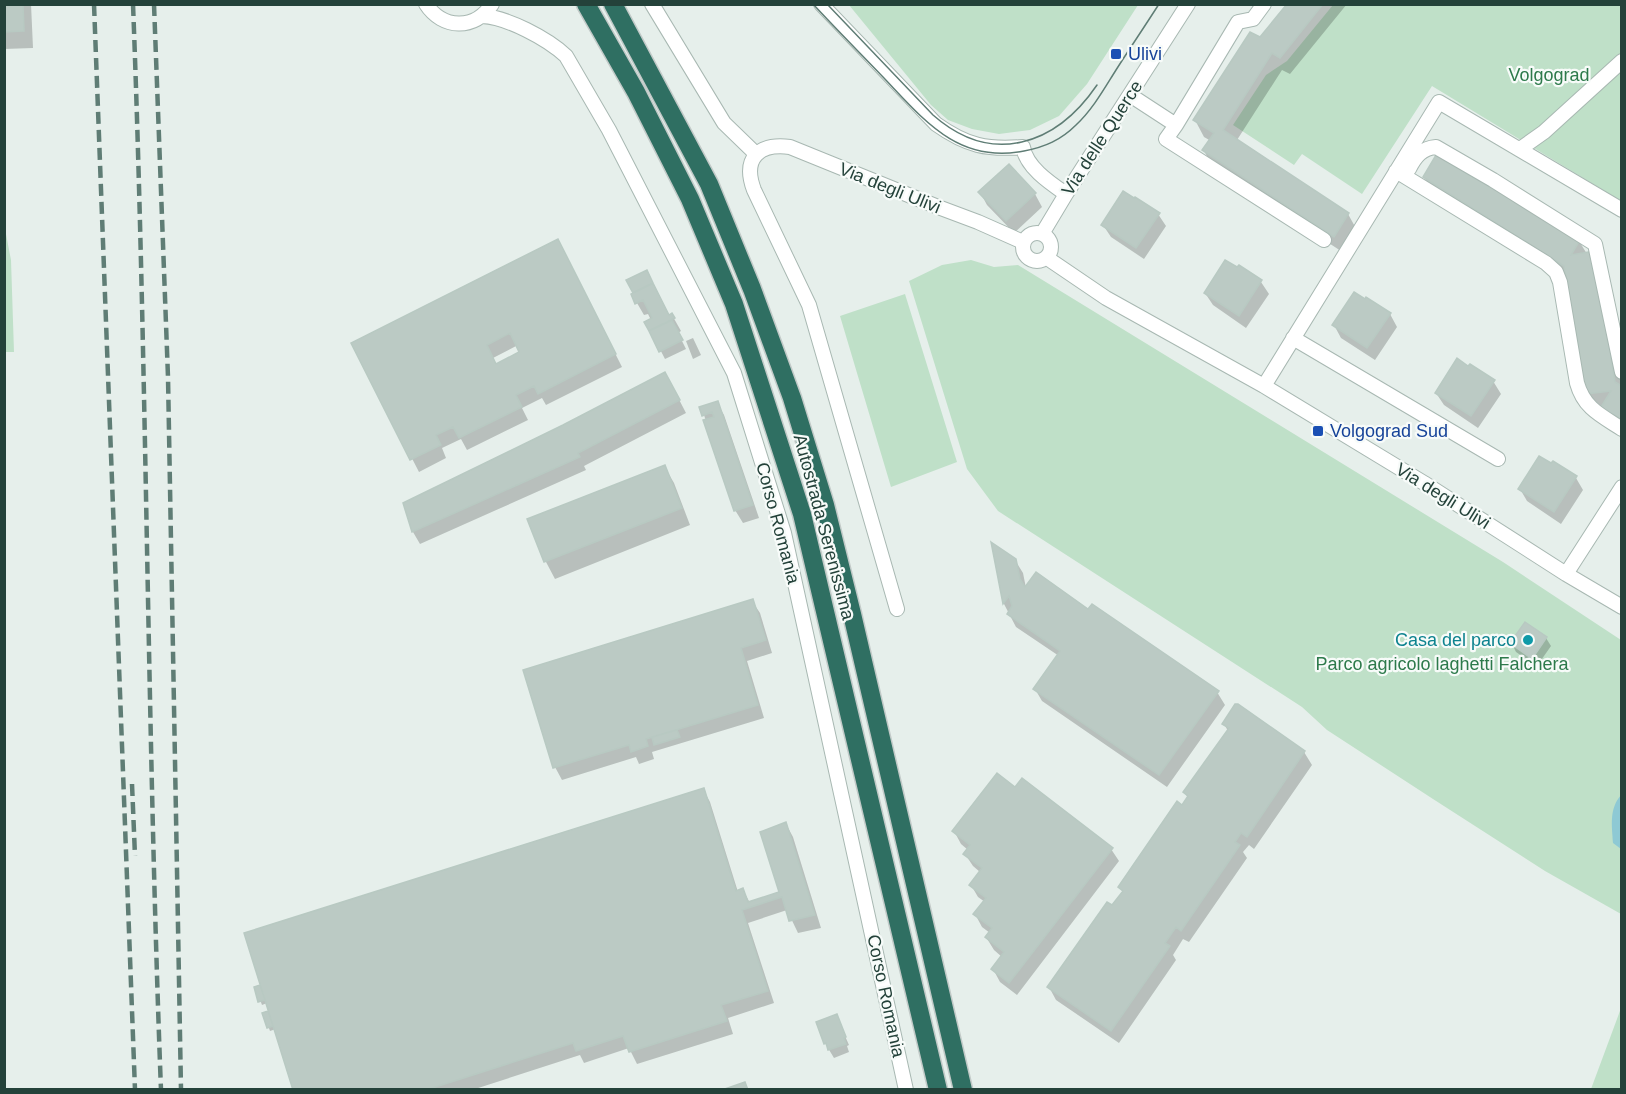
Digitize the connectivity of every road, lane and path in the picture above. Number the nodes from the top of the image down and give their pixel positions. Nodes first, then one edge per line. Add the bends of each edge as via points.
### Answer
1 (492, 4) edge
2 (498, 4) edge
3 (586, 4) edge
4 (614, 4) edge
5 (652, 4) edge
6 (821, 4) edge
7 (1188, 4) edge
8 (1264, 4) edge
9 (426, 5) edge
10 (482, 16) junction
11 (510, 21) junction
12 (1622, 62) edge
13 (1130, 95) junction
14 (1176, 125) junction
15 (1520, 149) junction
16 (756, 154) junction
17 (1401, 173) junction
18 (1066, 194) junction
19 (1622, 210) edge
20 (1054, 212) junction
21 (1042, 234) junction
22 (1324, 240) dead end
23 (1023, 242) junction
24 (1047, 258) junction
25 (1063, 269) junction
26 (1293, 338) junction
27 (1622, 372) edge
28 (1264, 386) junction
29 (1622, 429) edge
30 (1498, 459) dead end
31 (1622, 487) edge
32 (1566, 573) junction
33 (1622, 607) edge
34 (897, 609) dead end
35 (906, 1089) edge
36 (938, 1089) edge
37 (963, 1089) edge

1 - 10 street
2 - 11 street, Corso Romania
3 - 36 highway, Autostrada Serenissima via 690,199 752,357 802,514
4 - 37 highway, Autostrada Serenissima via 709,184 792,398 825,505 852,614
5 - 16 street via 724,123
6 - 18 street via 936,124 958,138 984,147 1023,147 1028,162
7 - 13 street, Via delle Querce
8 - 14 street via 1253,19 1238,22
9 - 10 street via 448,23 466,24
10 - 11 street, Corso Romania
11 - 35 street, Corso Romania via 566,56 609,130 734,374 784,533
12 - 15 street
13 - 14 street
13 - 18 street, Via delle Querce
14 - 22 street via 1166,138
15 - 17 street via 1439,102
15 - 19 street
16 - 23 street, Via degli Ulivi via 768,147 790,147
16 - 34 street via 749,168 750,180 809,305
17 - 26 street
17 - 27 street via 1416,156 1436,147 1595,244
17 - 29 street via 1556,272 1581,397
18 - 20 street, Via delle Querce
20 - 21 street, Via delle Querce
20 - 25 street, Via delle Querce via 1055,244
21 - 23 street via 1035,233
21 - 24 street via 1051,244
23 - 24 street via 1026,256 1032,261
24 - 25 street, Via degli Ulivi
25 - 28 street, Via degli Ulivi via 1106,298
26 - 28 street
26 - 30 street
28 - 32 street, Via degli Ulivi
31 - 32 street
32 - 33 street, Via degli Ulivi

